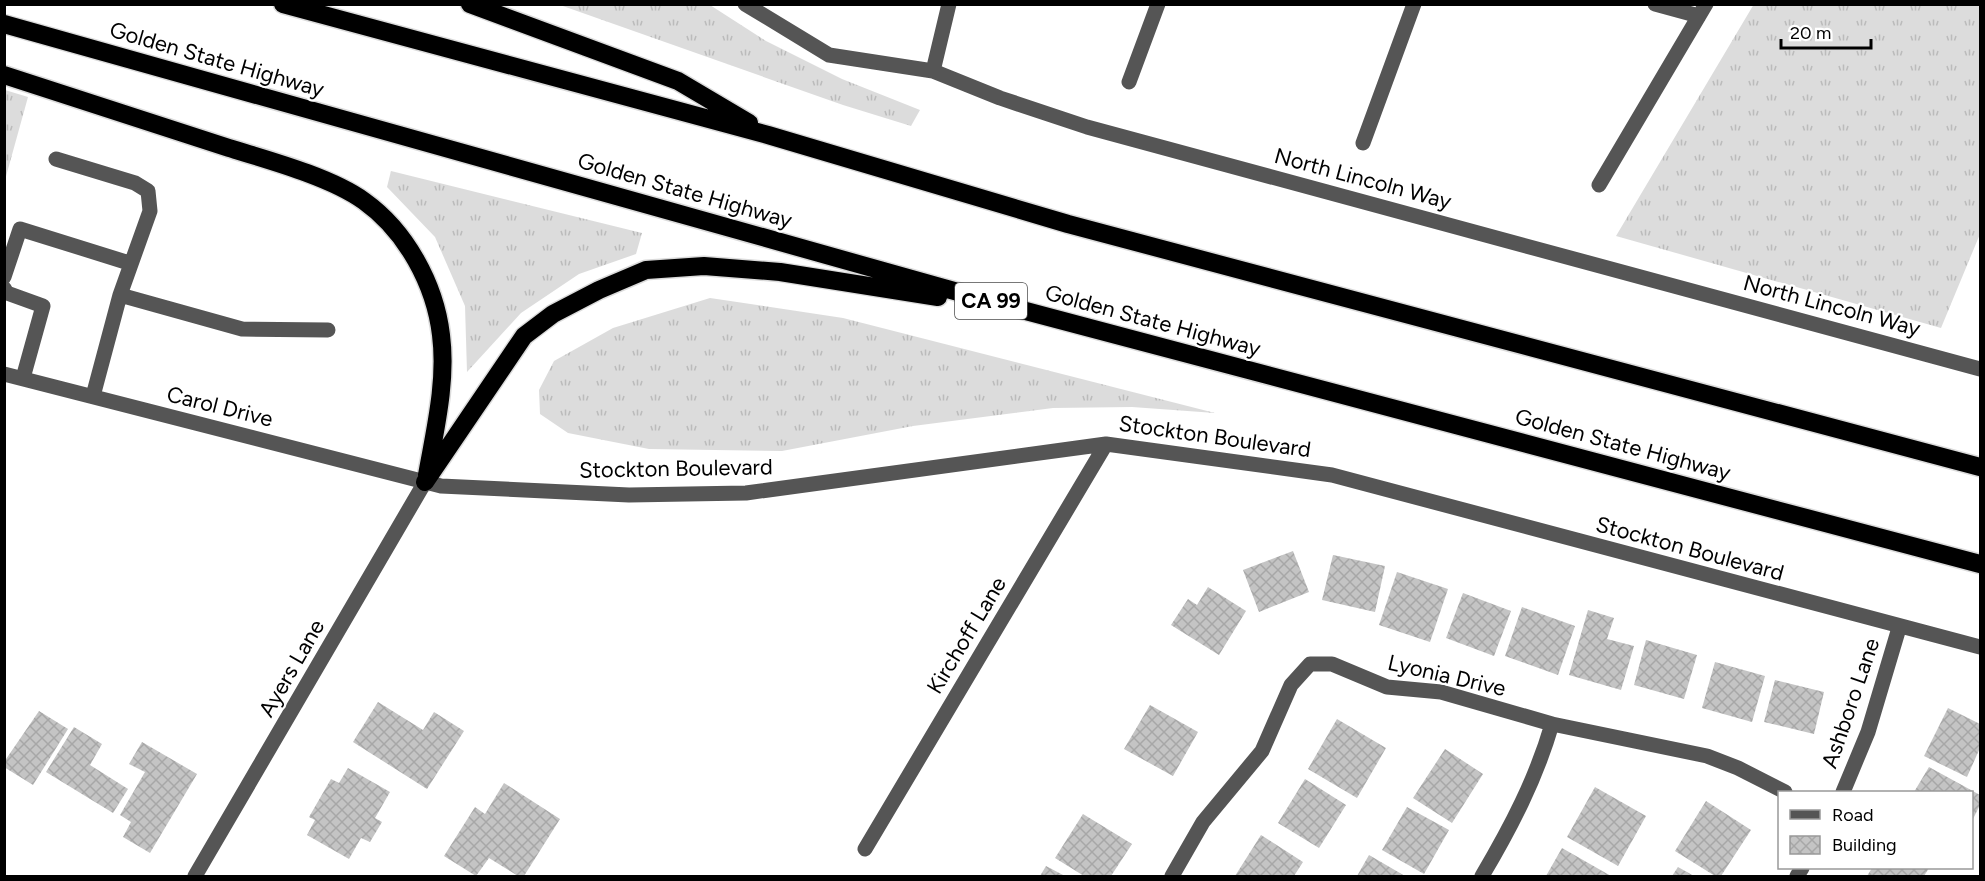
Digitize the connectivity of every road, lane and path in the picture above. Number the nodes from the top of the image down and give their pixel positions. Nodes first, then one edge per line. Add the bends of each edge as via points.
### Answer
1 (283, 4) edge
2 (470, 4) edge
3 (745, 4) edge
4 (949, 4) edge
5 (1158, 4) edge
6 (1414, 4) edge
7 (1655, 4) edge
8 (1702, 10) edge
9 (4, 24) edge
10 (933, 71) junction
11 (4, 75) edge
12 (1129, 82) dead end
13 (768, 135) junction
14 (1363, 143) dead end
15 (56, 159) dead end
16 (1599, 185) dead end
17 (129, 264) junction
18 (4, 277) edge
19 (4, 288) edge
20 (120, 295) junction
21 (1022, 310) junction
22 (328, 330) dead end
23 (1980, 369) edge
24 (4, 374) edge
25 (22, 378) junction
26 (93, 396) junction
27 (1106, 444) junction
28 (1980, 467) edge
29 (425, 482) junction
30 (1980, 564) edge
31 (1899, 628) junction
32 (1980, 647) edge
33 (1552, 724) junction
34 (1783, 791) edge
35 (1843, 791) edge
36 (865, 849) dead end
37 (195, 876) edge
38 (1172, 876) edge
39 (1482, 876) edge

1 - 13 highway
2 - 13 highway via 678,81
3 - 10 street, North Lincoln Way via 830,55
4 - 10 street
5 - 12 street
6 - 14 street
7 - 8 street
8 - 16 street
9 - 21 highway, Golden State Highway / CA 99
10 - 23 street, North Lincoln Way via 1087,127
11 - 29 highway via 327,182 364,200 379,214 423,272 441,334 436,422
13 - 28 highway via 1080,228
15 - 17 street via 135,183 148,191 150,211
17 - 18 street via 20,229
17 - 20 street
19 - 25 street via 7,293 43,306
20 - 22 street via 242,329
20 - 26 street
21 - 29 highway via 780,272 704,266 646,270 553,314 524,336
21 - 30 highway, Golden State Highway / CA 99
24 - 25 street, Carol Drive
25 - 26 street, Carol Drive
26 - 29 street, Carol Drive
27 - 29 street, Stockton Boulevard via 746,493 629,495
27 - 31 street, Stockton Boulevard via 1332,474
27 - 36 street, Kirchoff Lane
29 - 37 street, Ayers Lane
31 - 32 street, Stockton Boulevard
31 - 35 street, Ashboro Lane via 1868,732
33 - 34 street, Lyonia Drive via 1707,756
33 - 38 street, Lyonia Drive via 1441,692 1387,687 1332,664 1310,664 1291,685 1262,751 1203,822
33 - 39 street via 1540,765 1518,815

